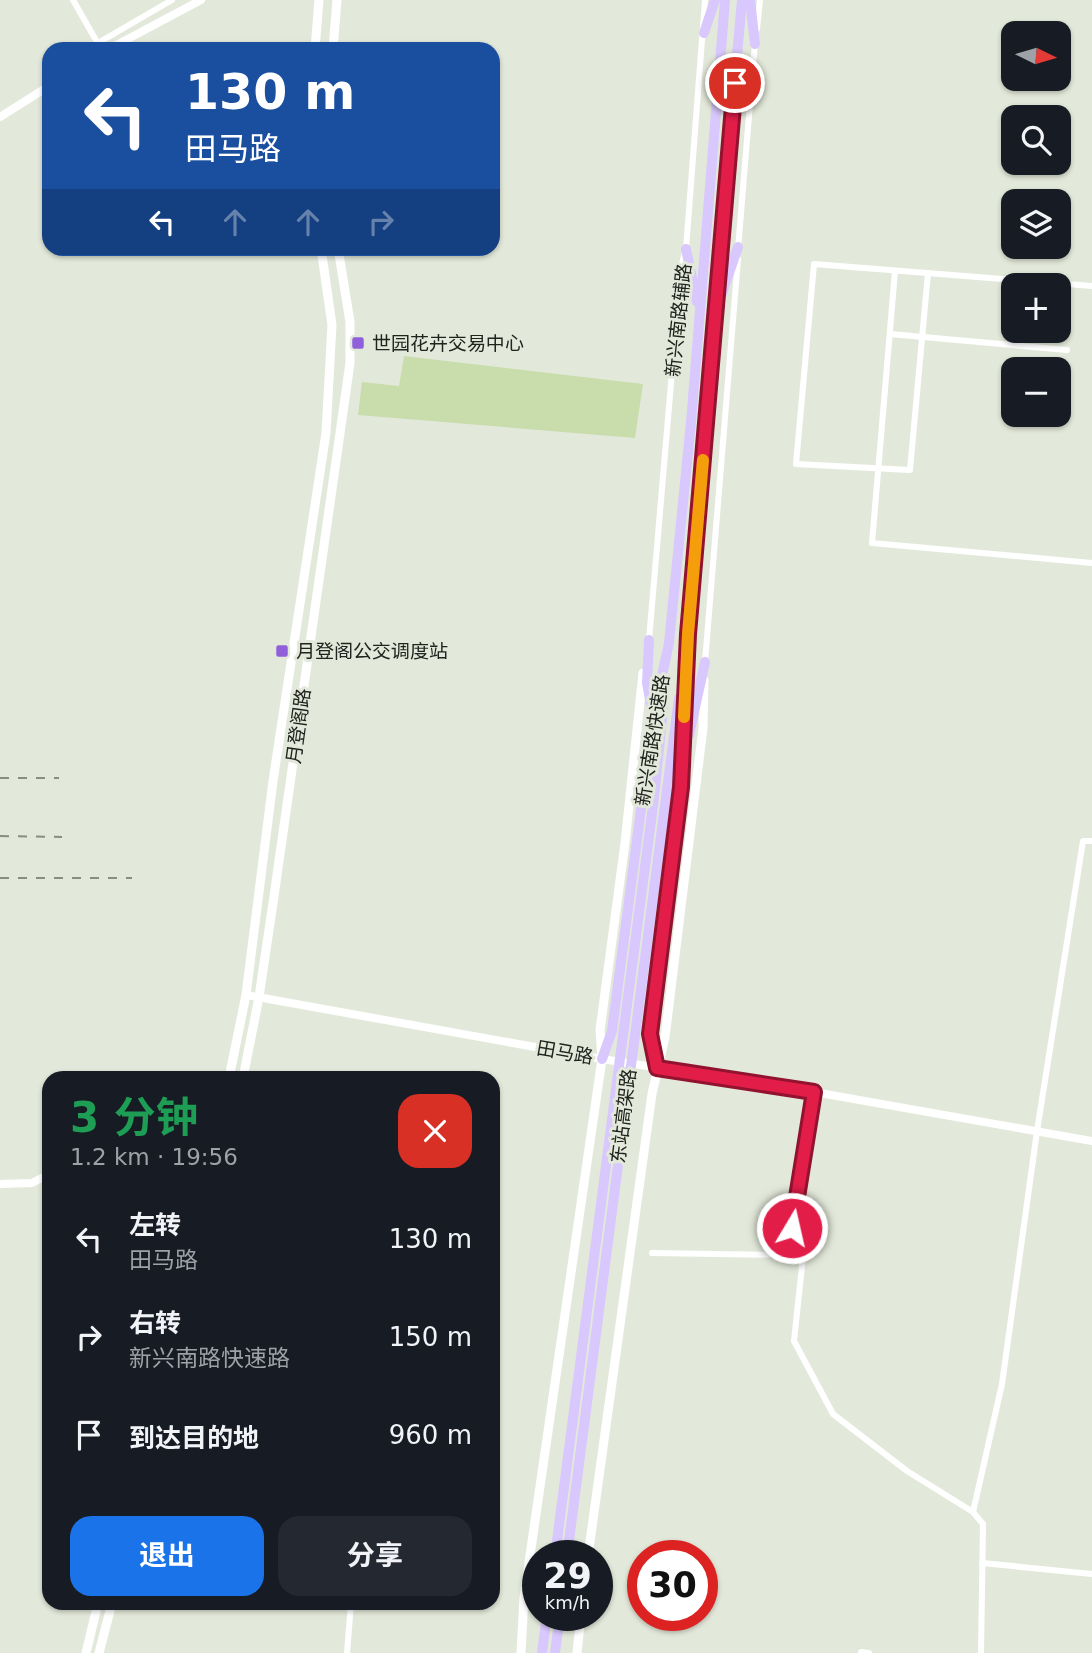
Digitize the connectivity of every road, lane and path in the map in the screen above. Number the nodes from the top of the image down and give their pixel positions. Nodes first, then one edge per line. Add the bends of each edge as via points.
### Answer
1 (73, 0) edge
2 (172, 0) edge
3 (201, 0) edge
4 (319, 0) edge
5 (337, 0) edge
6 (705, 0) edge
7 (715, 0) edge
8 (725, 0) edge
9 (742, 0) edge
10 (750, 0) edge
11 (760, 0) edge
12 (704, 33) junction
13 (97, 42) edge
14 (105, 42) edge
15 (122, 42) edge
16 (316, 42) edge
17 (334, 42) edge
18 (755, 44) junction
19 (42, 90) edge
20 (0, 117) edge
21 (738, 247) junction
22 (686, 249) junction
23 (322, 256) edge
24 (339, 256) edge
25 (895, 271) junction
26 (928, 273) junction
27 (1092, 286) edge
28 (716, 312) junction
29 (699, 313) junction
30 (890, 334) junction
31 (922, 337) junction
32 (1067, 350) dead end
33 (878, 468) junction
34 (1092, 563) edge
35 (688, 634) junction
36 (670, 639) junction
37 (649, 640) junction
38 (705, 662) junction
39 (653, 717) junction
40 (681, 787) junction
41 (1092, 841) edge
42 (246, 995) junction
43 (259, 997) junction
44 (602, 1059) junction
45 (657, 1068) junction
46 (230, 1071) edge
47 (244, 1071) edge
48 (814, 1092) junction
49 (1037, 1131) junction
50 (1092, 1141) edge
51 (42, 1177) edge
52 (0, 1184) edge
53 (652, 1253) dead end
54 (788, 1255) junction
55 (973, 1512) junction
56 (557, 1540) edge
57 (569, 1540) edge
58 (590, 1540) edge
59 (982, 1563) junction
60 (1092, 1574) edge
61 (97, 1610) edge
62 (110, 1610) edge
63 (350, 1610) edge
64 (545, 1631) edge
65 (558, 1631) edge
66 (579, 1631) edge
67 (861, 1652) edge
68 (86, 1653) edge
69 (99, 1653) edge
70 (347, 1653) edge
71 (521, 1653) edge
72 (542, 1653) edge
73 (555, 1653) edge
74 (576, 1653) edge
75 (869, 1653) edge
76 (981, 1653) edge

1 - 13 street
2 - 14 street
3 - 15 street
4 - 16 main road
5 - 17 main road
6 - 12 street, 新兴南路辅路
7 - 12 main road
8 - 29 main road, 新兴南路快速路
9 - 28 main road, 新兴南路快速路
10 - 18 main road
11 - 18 street
12 - 22 street, 新兴南路辅路
18 - 21 street
19 - 20 street
21 - 28 main road
21 - 38 street
22 - 29 main road
22 - 37 street, 新兴南路辅路
23 - 42 main road, 月登阁路 via 332,325 326,433
24 - 43 main road, 月登阁路 via 350,322 350,363
25 - 26 street
25 - 30 street
25 - 33 street via 814,264 796,464
26 - 27 street
26 - 31 street
28 - 35 main road, 新兴南路快速路
29 - 36 main road, 新兴南路快速路
30 - 31 street
30 - 33 street
31 - 32 street
31 - 33 street via 910,470
33 - 34 street via 872,544
35 - 40 main road, 新兴南路快速路
35 - 57 main road, 东站高架路
36 - 39 main road, 新兴南路快速路
36 - 56 main road, 东站高架路 via 654,798
37 - 39 main road via 647,683
37 - 44 main road via 600,1030
38 - 40 main road
38 - 45 main road via 702,742 665,1037
39 - 44 main road, 新兴南路快速路 via 612,1031
40 - 45 main road, 新兴南路快速路 via 650,1034
41 - 49 street via 1083,841
42 - 43 street, 田马路
42 - 46 main road, 月登阁路
43 - 44 street, 田马路
43 - 47 main road, 月登阁路
44 - 45 street, 田马路
44 - 71 main road via 524,1597
45 - 48 street, 田马路
45 - 58 main road
48 - 49 street, 田马路
48 - 54 street
49 - 50 street, 田马路
49 - 55 street via 1002,1384
51 - 52 street
53 - 54 street
54 - 55 street via 803,1257 794,1341 833,1414 907,1471
55 - 59 street via 983,1524
59 - 60 street
59 - 76 street
61 - 68 main road
62 - 69 main road
63 - 70 street
64 - 72 main road
65 - 73 main road
66 - 74 main road
67 - 75 street

